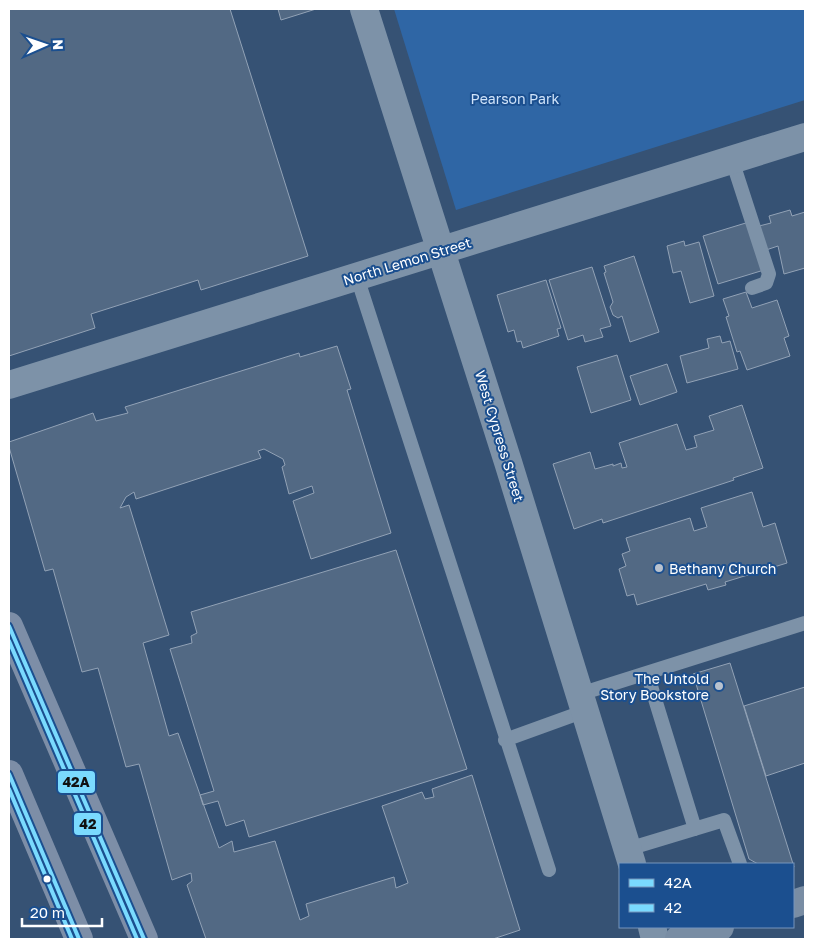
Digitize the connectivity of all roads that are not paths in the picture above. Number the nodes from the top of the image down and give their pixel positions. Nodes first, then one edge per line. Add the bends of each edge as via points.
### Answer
1 (364, 9) edge
2 (805, 137) edge
3 (732, 160) junction
4 (441, 250) junction
5 (356, 277) junction
6 (752, 288) dead end
7 (9, 385) edge
8 (805, 622) edge
9 (9, 626) edge
10 (647, 673) junction
11 (582, 703) junction
12 (505, 740) junction
13 (9, 774) edge
14 (695, 829) junction
15 (630, 857) edge
16 (740, 863) edge
17 (549, 870) dead end
18 (717, 928) edge
19 (719, 928) edge
20 (79, 939) edge
21 (144, 939) edge
22 (679, 939) edge
23 (711, 939) edge

1 - 4 street, West Cypress Street
2 - 3 street, North Lemon Street
3 - 4 street, North Lemon Street
3 - 6 lane via 770,279
4 - 5 street, North Lemon Street
4 - 11 street, West Cypress Street
5 - 7 street, North Lemon Street
5 - 12 lane
8 - 10 lane
9 - 21 main road
10 - 11 lane
10 - 14 lane
11 - 12 lane
11 - 15 street, West Cypress Street
12 - 17 lane
13 - 20 main road
14 - 15 lane
14 - 16 lane via 724,820
18 - 22 main road
19 - 23 main road

